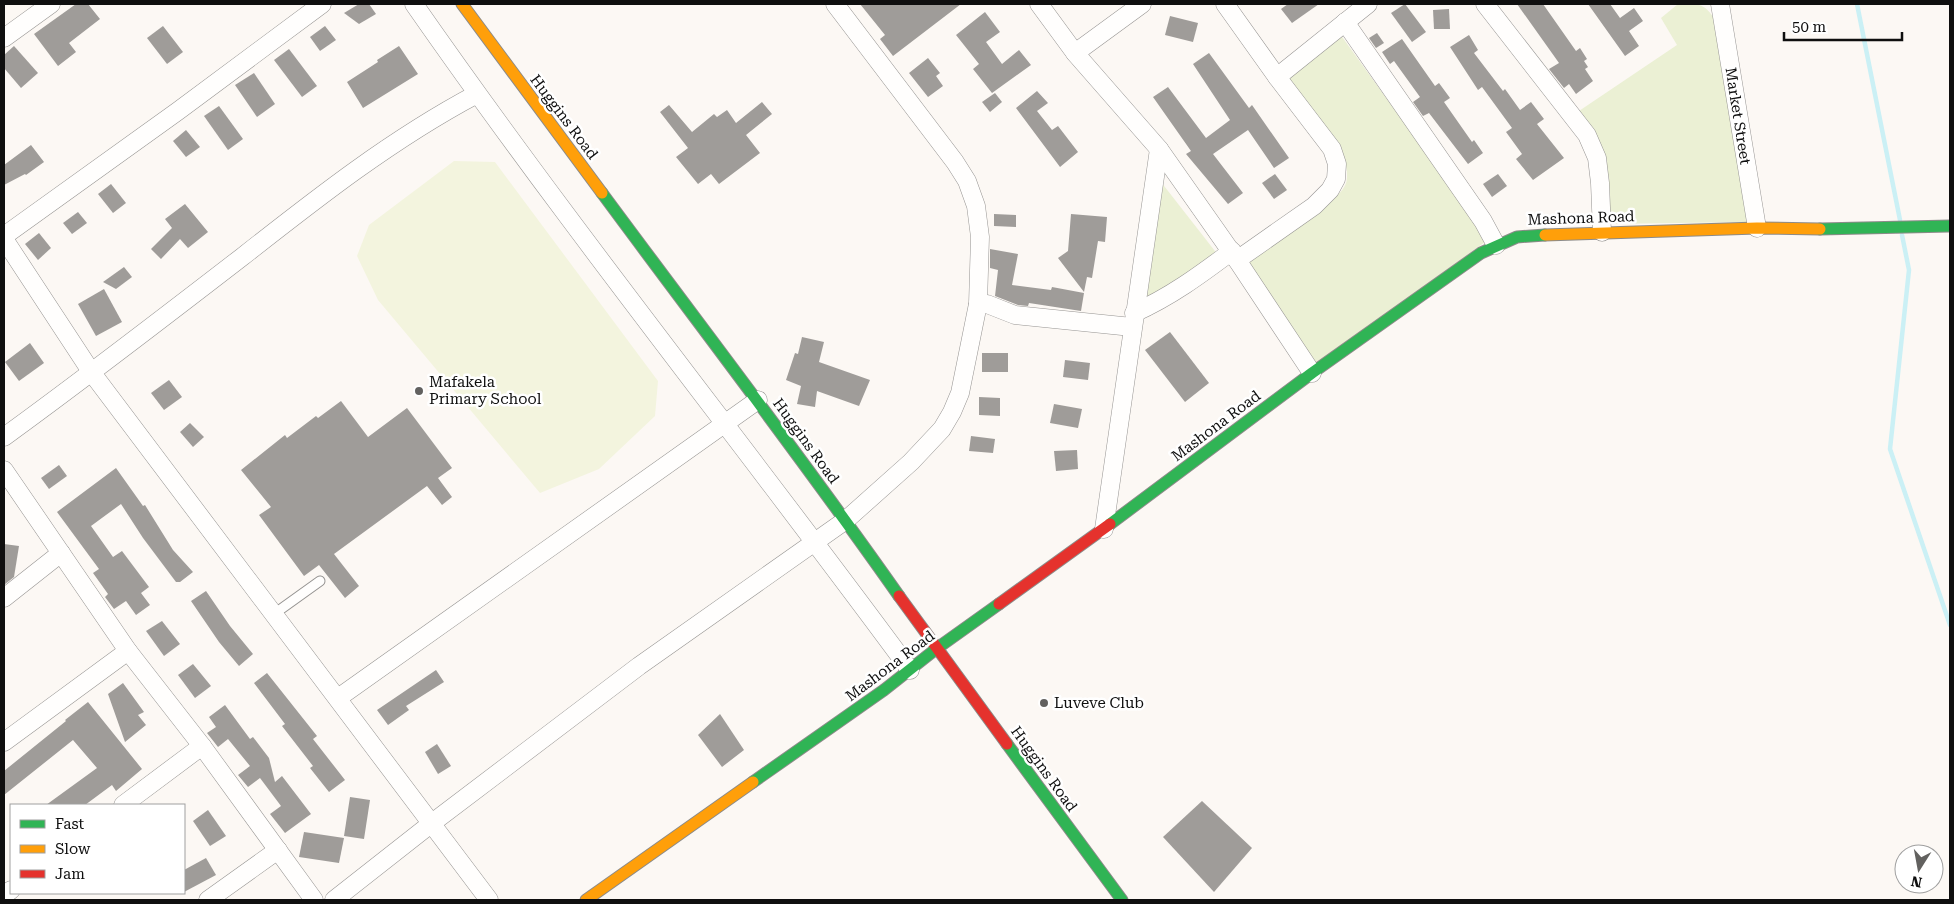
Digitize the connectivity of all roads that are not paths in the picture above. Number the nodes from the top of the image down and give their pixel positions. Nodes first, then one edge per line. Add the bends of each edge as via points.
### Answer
1 (51, 4) edge
2 (322, 4) edge
3 (414, 4) edge
4 (462, 4) edge
5 (835, 4) edge
6 (1039, 4) edge
7 (1142, 4) edge
8 (1225, 4) edge
9 (1368, 4) edge
10 (1485, 4) edge
11 (1720, 4) edge
12 (1345, 22) junction
13 (4, 38) edge
14 (1074, 53) junction
15 (1277, 77) junction
16 (477, 94) junction
17 (1159, 149) junction
18 (1950, 226) edge
19 (1757, 228) junction
20 (1602, 232) junction
21 (4, 238) edge
22 (1496, 245) junction
23 (1234, 255) junction
24 (9, 259) edge
25 (978, 304) junction
26 (1133, 320) junction
27 (1312, 373) junction
28 (92, 374) junction
29 (758, 400) junction
30 (724, 424) junction
31 (4, 437) edge
32 (4, 470) edge
33 (846, 520) junction
34 (1104, 529) junction
35 (816, 542) junction
36 (61, 553) junction
37 (320, 581) dead end
38 (4, 598) edge
39 (274, 614) junction
40 (936, 649) junction
41 (128, 651) junction
42 (910, 670) junction
43 (338, 698) junction
44 (4, 742) edge
45 (202, 746) junction
46 (124, 804) edge
47 (432, 823) junction
48 (278, 850) junction
49 (208, 900) edge
50 (314, 900) edge
51 (334, 900) edge
52 (490, 900) edge
53 (586, 900) edge
54 (1122, 900) edge

1 - 13 street
2 - 21 street
3 - 16 street
4 - 29 street, Huggins Road
5 - 25 street via 967,181 976,206 980,237
6 - 14 street
7 - 14 street
8 - 15 street
9 - 12 street
10 - 20 street via 1587,134 1598,158
11 - 19 street, Market Street
12 - 15 street
12 - 22 street via 1483,221
14 - 17 street
15 - 23 street via 1332,149 1336,179 1314,206
16 - 28 street via 443,112 354,170
16 - 30 street
17 - 23 street
17 - 26 street
18 - 19 street, Mashona Road
19 - 20 street, Mashona Road
20 - 22 street, Mashona Road via 1530,235 1514,237
21 - 24 street
22 - 27 street, Mashona Road via 1480,253
23 - 26 street
23 - 27 street
24 - 28 street
25 - 26 street via 987,304 1015,315
25 - 33 street via 960,393 942,429 911,462
26 - 34 street
27 - 34 street, Mashona Road
28 - 31 street
28 - 39 street
29 - 30 street
29 - 33 street, Huggins Road
30 - 35 street
30 - 43 street
32 - 36 street
33 - 35 street
33 - 40 street, Huggins Road
34 - 40 street, Mashona Road
35 - 42 street
35 - 47 street via 639,666
36 - 38 street
36 - 41 street
37 - 39 lane
39 - 43 street
40 - 42 street, Mashona Road
40 - 54 street, Huggins Road
41 - 44 street
41 - 45 street
42 - 53 street, Mashona Road
43 - 47 street
45 - 46 street
45 - 48 street
47 - 51 street
47 - 52 street
48 - 49 street
48 - 50 street

